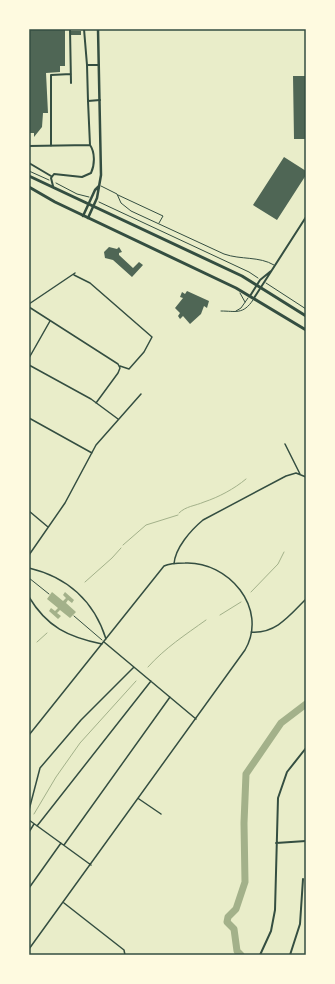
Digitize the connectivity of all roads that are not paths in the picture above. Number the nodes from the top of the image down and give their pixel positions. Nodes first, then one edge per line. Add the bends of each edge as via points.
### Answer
1 (70, 29) edge
2 (84, 29) edge
3 (98, 29) edge
4 (87, 65) junction
5 (99, 65) junction
6 (71, 74) junction
7 (71, 83) dead end
8 (100, 100) junction
9 (88, 101) junction
10 (90, 145) junction
11 (29, 146) edge
12 (51, 146) junction
13 (29, 163) edge
14 (29, 176) edge
15 (51, 176) junction
16 (99, 186) junction
17 (29, 187) edge
18 (56, 189) junction
19 (117, 194) junction
20 (88, 204) junction
21 (93, 206) junction
22 (83, 216) junction
23 (306, 217) edge
24 (88, 218) junction
25 (159, 223) junction
26 (274, 266) junction
27 (272, 270) junction
28 (256, 285) junction
29 (236, 288) junction
30 (261, 288) junction
31 (250, 296) junction
32 (254, 298) junction
33 (245, 303) junction
34 (29, 304) edge
35 (29, 307) edge
36 (221, 311) dead end
37 (235, 312) junction
38 (306, 316) edge
39 (50, 320) junction
40 (306, 330) edge
41 (29, 358) edge
42 (29, 365) edge
43 (119, 366) junction
44 (141, 394) dead end
45 (96, 402) junction
46 (29, 418) edge
47 (118, 419) junction
48 (285, 444) dead end
49 (92, 453) junction
50 (300, 474) junction
51 (306, 477) edge
52 (29, 511) edge
53 (48, 527) junction
54 (29, 555) edge
55 (174, 564) junction
56 (29, 568) edge
57 (29, 597) edge
58 (306, 599) edge
59 (251, 632) junction
60 (106, 639) junction
61 (104, 641) junction
62 (102, 644) junction
63 (134, 667) junction
64 (151, 681) junction
65 (170, 697) junction
66 (196, 719) junction
67 (29, 735) edge
68 (306, 748) edge
69 (139, 798) junction
70 (29, 810) edge
71 (161, 814) dead end
72 (29, 820) edge
73 (34, 824) junction
74 (37, 826) junction
75 (29, 832) edge
76 (306, 841) edge
77 (61, 843) junction
78 (276, 843) junction
79 (64, 845) junction
80 (91, 865) junction
81 (303, 879) dead end
82 (29, 888) edge
83 (64, 903) junction
84 (29, 949) edge
85 (125, 955) edge
86 (260, 955) edge
87 (290, 955) edge

1 - 6 street
2 - 4 street
3 - 5 street
4 - 5 street
4 - 9 street
5 - 8 street
6 - 7 street
6 - 12 street via 51,75
8 - 9 street
8 - 16 street via 102,173
9 - 10 street
10 - 12 street
10 - 15 street via 93,166 88,175
11 - 12 street
13 - 15 street
14 - 18 main road
15 - 18 street via 51,183
16 - 19 lane
16 - 20 street
16 - 21 street
17 - 22 main road
18 - 20 main road
19 - 25 lane via 121,203 128,208
19 - 25 lane via 163,216
20 - 21 main road
20 - 22 street
21 - 24 street
21 - 28 main road
22 - 24 main road
23 - 26 street
24 - 29 main road
25 - 26 lane via 228,256 263,260
26 - 27 street
27 - 28 street
27 - 30 street
28 - 30 main road
28 - 31 street
29 - 31 main road
29 - 33 lane
30 - 32 street
30 - 38 main road
31 - 32 main road
31 - 33 lane
32 - 37 lane via 246,309
32 - 40 main road
33 - 37 lane
34 - 43 street via 72,274 90,283 152,337 144,352 129,369
35 - 39 street
36 - 37 lane
39 - 41 street
39 - 43 street via 116,361
42 - 45 street
43 - 45 street via 118,374
44 - 47 street
45 - 47 street
46 - 49 street
47 - 49 street
48 - 50 street
49 - 53 street
50 - 51 street
50 - 55 street via 286,476 203,520 179,548
52 - 53 street
53 - 54 street
55 - 59 street via 206,565 231,580 240,589 248,604
55 - 60 street via 165,565
56 - 60 street via 63,581 77,591 95,614
57 - 62 street via 44,618 56,627 76,637
58 - 59 street via 276,627
59 - 66 street via 245,650
60 - 61 street
61 - 62 street
61 - 63 street
62 - 67 street
63 - 64 street
63 - 70 street via 81,720 40,768
64 - 65 street
64 - 74 street
65 - 66 street
65 - 79 street
66 - 69 street
68 - 78 street via 290,767 281,786 277,804
69 - 71 street
69 - 80 street
72 - 73 street
73 - 74 street
73 - 75 street
74 - 77 street
76 - 78 street
77 - 79 street
77 - 82 street
78 - 86 street via 274,916 269,936
79 - 80 street
80 - 83 street
81 - 87 street via 300,924
83 - 84 street
83 - 85 street via 124,950

